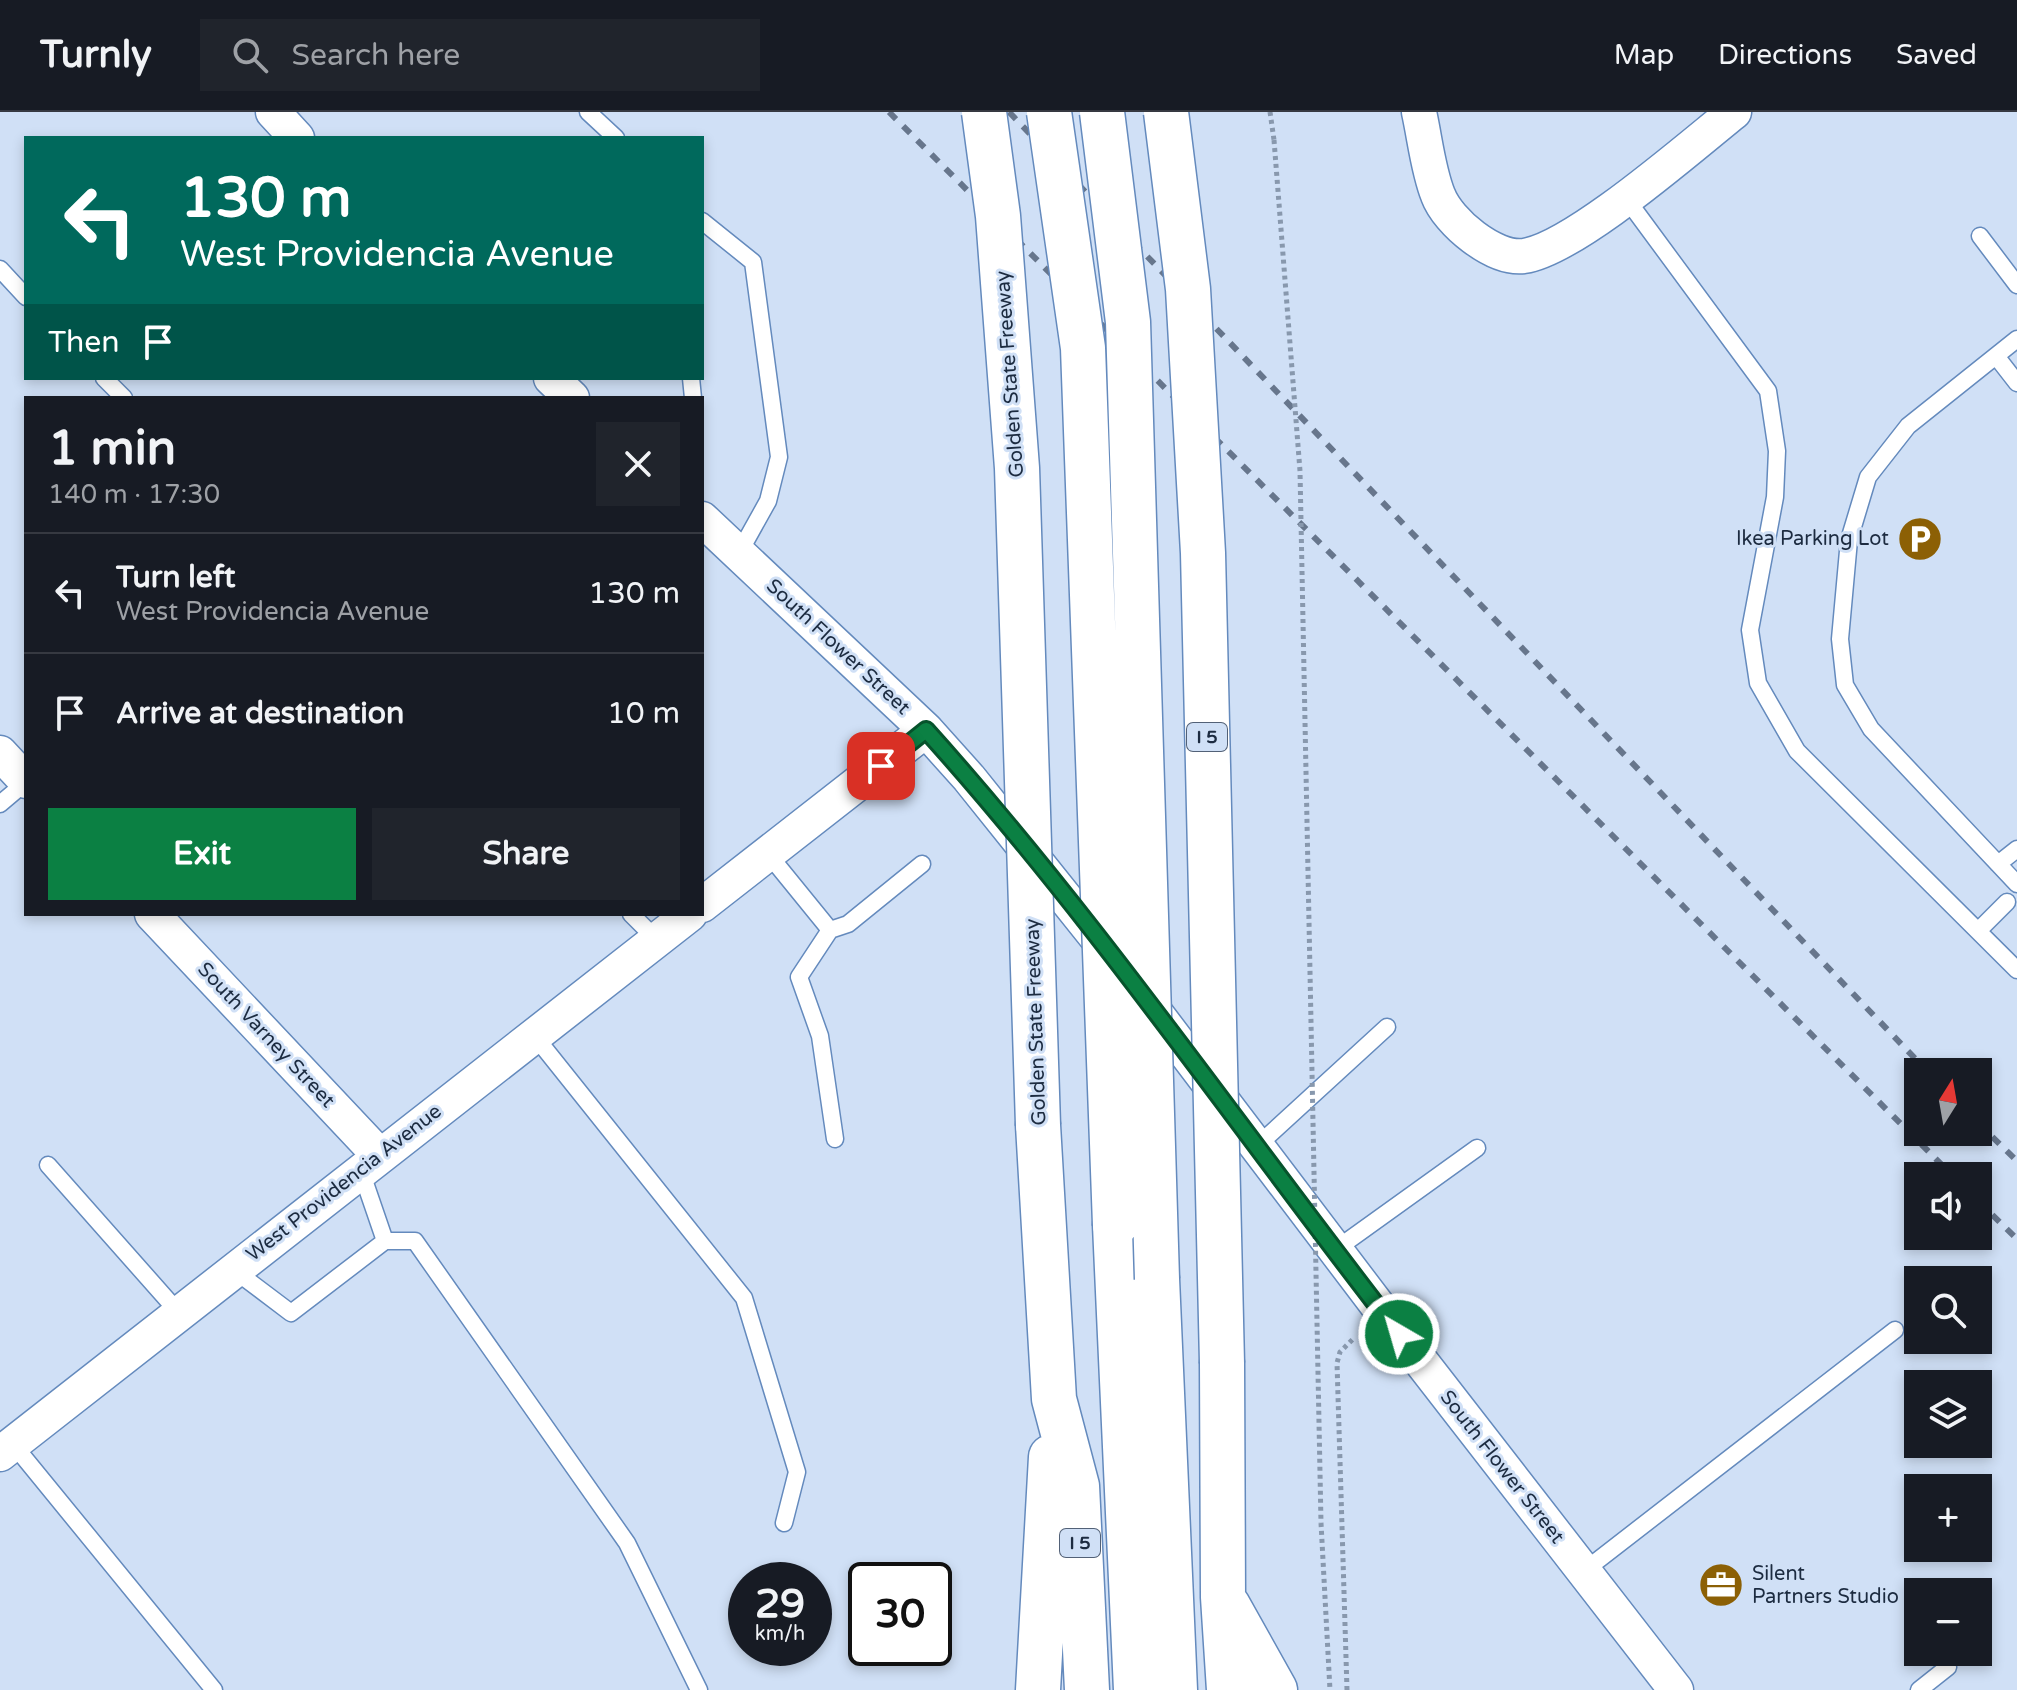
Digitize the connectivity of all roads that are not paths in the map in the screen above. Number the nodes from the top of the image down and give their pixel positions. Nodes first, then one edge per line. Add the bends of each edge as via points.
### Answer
1 (273, 112) edge
2 (588, 112) edge
3 (984, 112) edge
4 (1049, 112) edge
5 (1102, 112) edge
6 (1166, 112) edge
7 (1419, 112) edge
8 (1734, 112) edge
9 (295, 136) edge
10 (614, 136) edge
11 (1625, 197) junction
12 (704, 221) edge
13 (1980, 236) dead end
14 (0, 269) edge
15 (2017, 285) edge
16 (24, 295) edge
17 (2017, 339) edge
18 (1996, 356) junction
19 (106, 380) edge
20 (553, 380) edge
21 (2017, 383) edge
22 (122, 396) edge
23 (570, 396) edge
24 (704, 521) edge
25 (739, 553) junction
26 (926, 730) junction
27 (0, 753) edge
28 (24, 779) edge
29 (24, 783) edge
30 (0, 804) edge
31 (2017, 849) edge
32 (769, 855) junction
33 (922, 864) dead end
34 (1998, 864) junction
35 (2017, 884) edge
36 (2007, 902) dead end
37 (704, 904) edge
38 (154, 916) edge
39 (633, 916) edge
40 (687, 916) edge
41 (830, 930) junction
42 (1978, 931) junction
43 (656, 939) junction
44 (2017, 970) edge
45 (1387, 1027) dead end
46 (533, 1034) junction
47 (835, 1139) dead end
48 (1257, 1146) junction
49 (1477, 1148) dead end
50 (370, 1163) junction
51 (48, 1165) dead end
52 (385, 1241) junction
53 (1335, 1250) junction
54 (234, 1270) junction
55 (179, 1313) junction
56 (1895, 1330) dead end
57 (1054, 1399) junction
58 (6, 1449) edge
59 (784, 1523) dead end
60 (1584, 1571) junction
61 (1223, 1597) junction
62 (1948, 1667) dead end
63 (214, 1690) edge
64 (699, 1690) edge
65 (1038, 1690) edge
66 (1087, 1690) edge
67 (1136, 1690) edge
68 (1175, 1690) edge
69 (1229, 1690) edge
70 (1275, 1690) edge
71 (1676, 1690) edge
72 (1919, 1690) edge

1 - 9 street
2 - 10 lane
3 - 57 highway, Golden State Freeway / I 5, bridge via 998,216 1017,468 1038,1125
4 - 67 highway, bridge via 1083,348
5 - 68 highway, bridge via 1128,322
6 - 61 highway, I 5, bridge via 1188,289 1203,553
7 - 11 street via 1438,197 1459,226 1484,245 1522,257 1562,243
8 - 11 street
11 - 42 lane via 1768,391 1777,451 1775,497 1750,630 1758,683 1797,751
12 - 25 lane via 753,262 779,457 768,501
13 - 15 lane
14 - 16 lane
17 - 18 lane
18 - 21 lane
18 - 34 lane via 1908,426 1868,477 1849,540 1840,639 1845,685 1871,729
19 - 22 lane
20 - 23 street
24 - 25 street, South Flower Street
25 - 26 street, South Flower Street
26 - 32 street
26 - 48 street, South Flower Street via 1116,961
27 - 28 street
29 - 30 lane
31 - 34 lane
32 - 37 street
32 - 41 lane
33 - 41 lane via 848,924
34 - 35 lane
36 - 42 lane
38 - 50 street, South Varney Street
39 - 43 lane
40 - 43 street, West Providencia Avenue
41 - 47 lane via 799,977 820,1036
42 - 44 lane
43 - 46 street, West Providencia Avenue
45 - 48 lane
46 - 50 street, West Providencia Avenue
46 - 59 lane via 744,1298 797,1472
48 - 53 street, South Flower Street
49 - 53 lane
50 - 52 lane
50 - 54 street, West Providencia Avenue
51 - 55 lane
52 - 54 lane via 291,1313
52 - 64 lane via 415,1241 453,1292 627,1543
53 - 60 street, South Flower Street
54 - 55 street, West Providencia Avenue
55 - 58 street, West Providencia Avenue
56 - 60 lane
57 - 65 highway
57 - 66 highway, Golden State Freeway / I 5 via 1077,1486
58 - 63 lane
60 - 71 street, South Flower Street
61 - 69 highway, I 5
61 - 70 highway
62 - 72 lane

